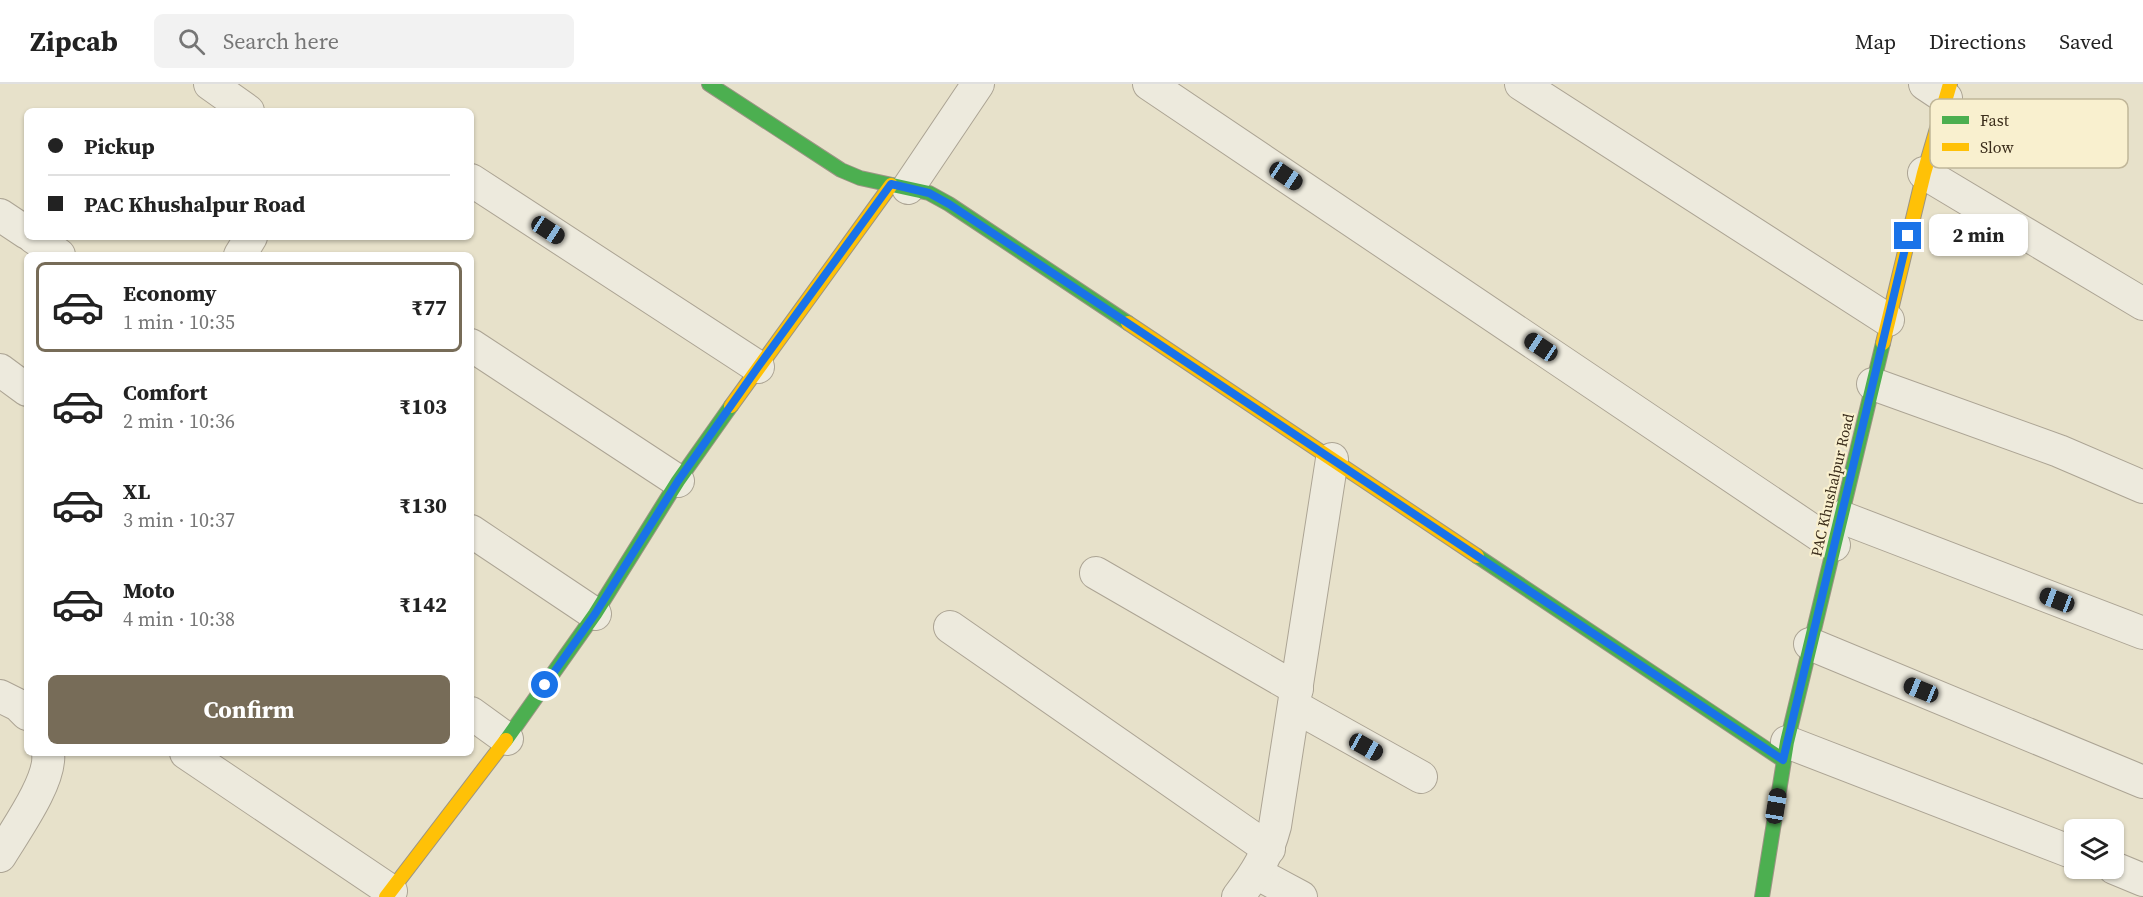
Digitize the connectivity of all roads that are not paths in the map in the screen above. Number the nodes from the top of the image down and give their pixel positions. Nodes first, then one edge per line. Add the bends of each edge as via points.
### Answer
1 (210, 84) edge
2 (709, 84) edge
3 (978, 84) edge
4 (1149, 84) edge
5 (1521, 84) edge
6 (244, 108) edge
7 (1930, 138) edge
8 (1923, 173) junction
9 (474, 182) edge
10 (900, 186) junction
11 (0, 215) edge
12 (24, 231) edge
13 (38, 240) edge
14 (56, 252) edge
15 (2143, 304) edge
16 (1888, 320) junction
17 (474, 347) edge
18 (758, 367) junction
19 (0, 370) edge
20 (1873, 384) junction
21 (24, 388) edge
22 (1332, 459) junction
23 (678, 481) junction
24 (2143, 487) edge
25 (1838, 531) junction
26 (474, 533) edge
27 (1096, 573) dead end
28 (595, 614) junction
29 (950, 627) dead end
30 (2143, 633) edge
31 (1810, 644) junction
32 (1295, 697) junction
33 (474, 715) edge
34 (507, 739) junction
35 (1785, 751) junction
36 (48, 756) edge
37 (190, 756) edge
38 (1421, 777) dead end
39 (2143, 782) edge
40 (2064, 849) edge
41 (0, 856) edge
42 (2124, 872) edge
43 (1254, 873) edge
44 (2143, 880) edge
45 (388, 894) edge
46 (1301, 897) edge
47 (1762, 897) edge

1 - 6 street
2 - 10 street via 841,170
3 - 10 street
4 - 25 street
5 - 16 street
7 - 8 street, PAC Khushalpur Road
8 - 15 street
8 - 16 street, PAC Khushalpur Road
9 - 18 street
10 - 18 street
10 - 22 street via 929,193 949,204
11 - 12 street
13 - 14 street
16 - 20 street, PAC Khushalpur Road
17 - 23 street
18 - 23 street
19 - 21 street
20 - 24 street via 2059,451
20 - 25 street, PAC Khushalpur Road
22 - 32 street
22 - 35 street
23 - 28 street
25 - 30 street
25 - 31 street, PAC Khushalpur Road
26 - 28 street
27 - 32 street
28 - 34 street
29 - 43 street
31 - 35 street, PAC Khushalpur Road
31 - 39 street
32 - 38 street
32 - 43 street via 1275,826
33 - 34 street
34 - 45 street
35 - 40 street
35 - 47 street, PAC Khushalpur Road
36 - 41 street via 41,787
37 - 45 street
42 - 44 street
43 - 46 street

